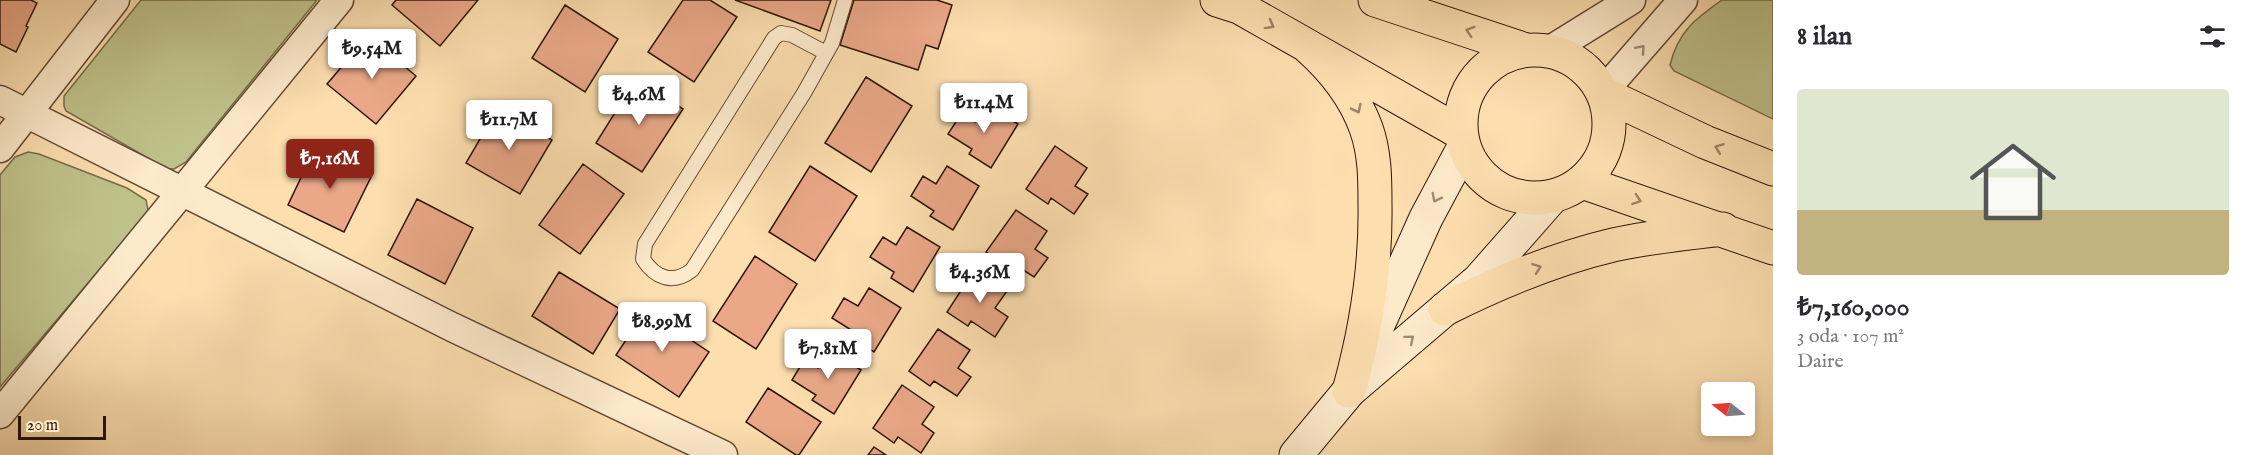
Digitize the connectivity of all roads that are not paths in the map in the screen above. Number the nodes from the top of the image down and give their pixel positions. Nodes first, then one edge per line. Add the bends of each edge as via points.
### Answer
1 (115, 0) edge
2 (339, 0) edge
3 (845, 0) edge
4 (1218, 0) edge
5 (1375, 0) edge
6 (1631, 0) edge
7 (1683, 0) edge
8 (1308, 47) junction
9 (1538, 50) junction
10 (826, 53) junction
11 (1603, 93) junction
12 (0, 100) edge
13 (28, 113) junction
14 (1463, 140) junction
15 (0, 148) edge
16 (1773, 169) edge
17 (1582, 182) junction
18 (181, 192) junction
19 (1553, 196) junction
20 (1723, 230) junction
21 (1773, 248) edge
22 (1445, 309) junction
23 (1349, 391) junction
24 (0, 414) edge
25 (723, 455) edge
26 (1296, 455) edge

1 - 13 street
2 - 18 street
3 - 10 lane
4 -> 8 main road
9 -> 5 main road
6 - 9 street
11 -> 7 street
8 - 14 main road
8 -> 23 main road via 1338,77 1356,105 1366,128 1375,173 1373,275 1360,353
9 - 11 main road via 1572,59 1590,74
9 - 14 main road via 1503,56 1484,69 1470,88 1462,110
10 - 10 lane via 692,270 683,277 669,279 649,269 643,259 645,244 774,38 782,33 792,35
16 -> 11 main road via 1705,142
11 - 17 main road via 1609,117 1607,141 1598,164
12 - 13 street
13 - 15 street
13 - 18 street
14 - 19 main road via 1474,167 1490,183 1509,194
14 -> 23 main road
17 - 19 main road
17 -> 20 main road
18 - 24 street
18 - 25 street via 452,327
19 - 22 main road via 1479,280
20 - 21 main road
22 -> 20 main road via 1560,260 1668,235
23 -> 22 main road
23 - 26 main road

